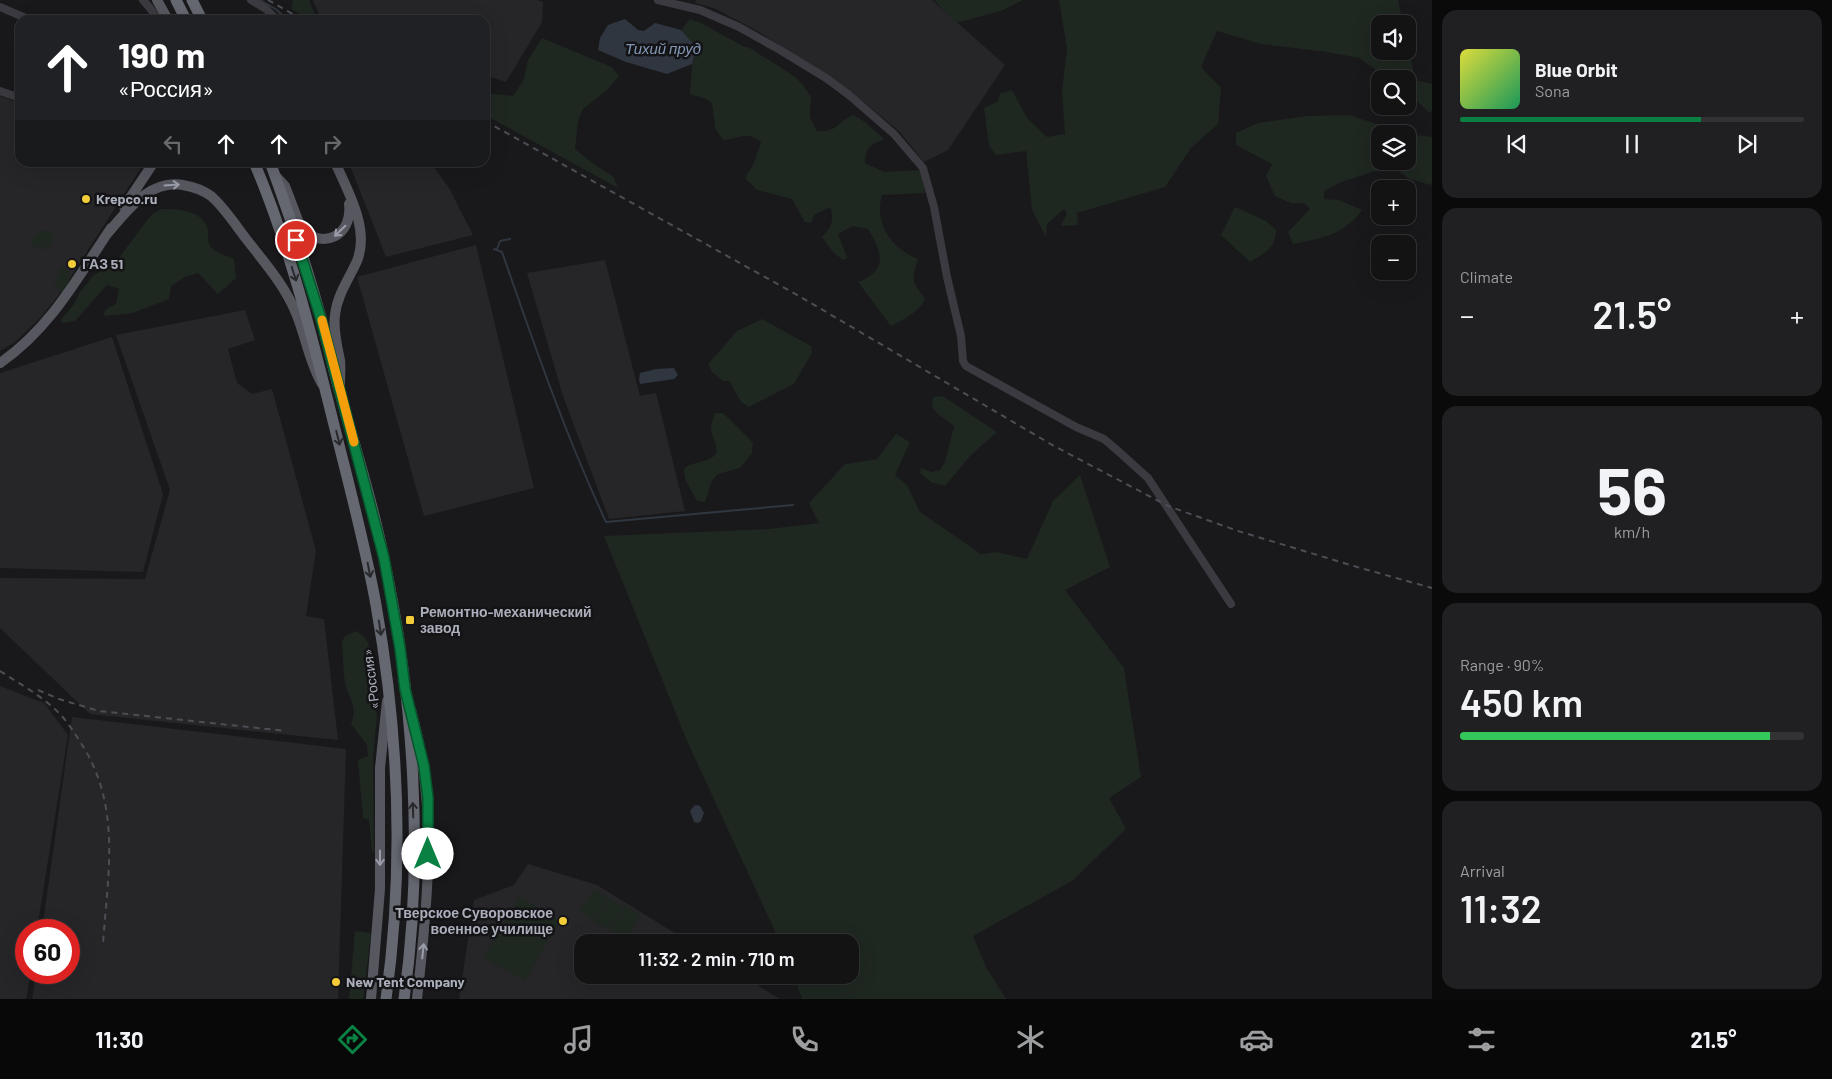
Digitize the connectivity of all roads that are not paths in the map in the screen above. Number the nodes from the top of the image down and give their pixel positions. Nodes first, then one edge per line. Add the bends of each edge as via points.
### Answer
1 (143, 0) edge
2 (158, 0) edge
3 (176, 0) edge
4 (192, 0) edge
5 (251, 0) edge
6 (658, 0) edge
7 (0, 7) edge
8 (18, 15) edge
9 (155, 15) edge
10 (166, 15) edge
11 (184, 15) edge
12 (200, 15) edge
13 (272, 15) edge
14 (0, 91) edge
15 (15, 96) edge
16 (151, 167) edge
17 (256, 167) edge
18 (272, 167) edge
19 (337, 167) edge
20 (274, 174) junction
21 (345, 186) junction
22 (107, 234) junction
23 (0, 363) edge
24 (326, 391) junction
25 (340, 392) junction
26 (1231, 604) dead end
27 (405, 689) junction
28 (388, 691) junction
29 (371, 999) edge
30 (386, 999) edge
31 (404, 999) edge
32 (417, 999) edge

1 - 9 street
2 - 10 main road
3 - 11 highway
4 - 12 highway
5 - 13 street
6 - 26 street via 700,10 780,50 826,78 894,134 923,168 966,366 1104,439 1118,450 1148,478
7 - 8 street
14 - 15 street
16 - 22 main road
17 -> 24 highway, «Россия» via 292,267
18 - 20 highway
19 - 21 main road
21 -> 20 main road via 350,210 348,221 337,235 320,239 301,228 285,186
20 - 25 highway via 321,319
21 - 25 main road via 361,235 357,262 340,294 335,314
22 - 23 main road via 51,317
22 -> 24 main road via 136,202 160,187 172,184 187,186 212,197 284,290 301,326 313,369
24 -> 28 highway, «Россия» via 368,562
25 - 27 highway via 384,558
31 -> 27 highway via 413,858 413,805
32 -> 27 main road via 425,930 428,814 424,766
28 -> 29 main road via 380,768 380,889
28 - 30 highway, «Россия» via 396,858 393,941

